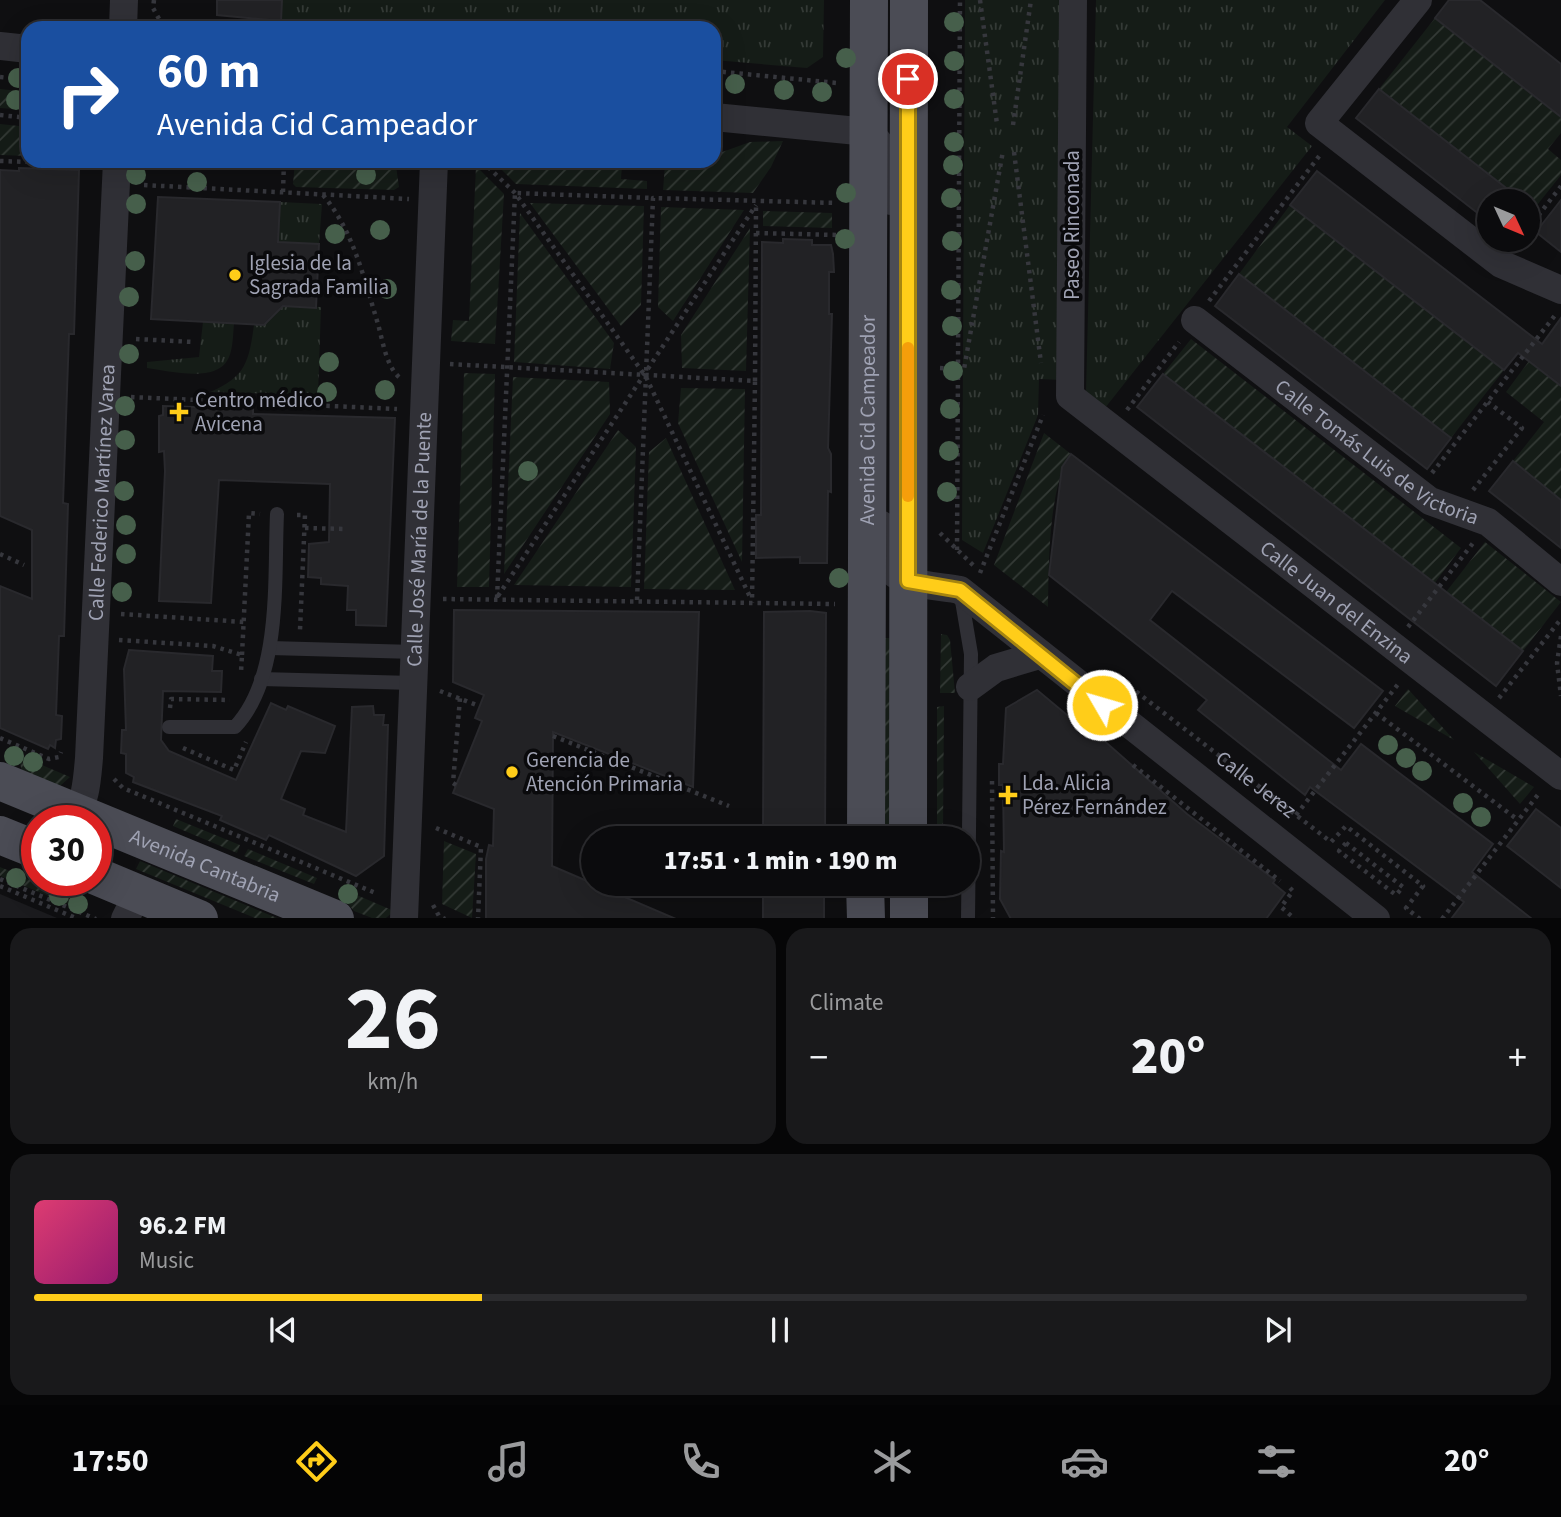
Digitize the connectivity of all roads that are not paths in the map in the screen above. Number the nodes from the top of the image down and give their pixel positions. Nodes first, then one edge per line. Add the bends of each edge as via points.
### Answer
1 (124, 0) edge
2 (869, 0) edge
3 (909, 0) edge
4 (1073, 0) edge
5 (1418, 0) edge
6 (123, 21) edge
7 (0, 46) edge
8 (21, 48) edge
9 (721, 118) edge
10 (868, 132) junction
11 (117, 168) edge
12 (434, 168) edge
13 (1561, 290) edge
14 (1195, 320) road end
15 (921, 370) junction
16 (867, 399) junction
17 (1111, 430) joint
18 (277, 514) dead end
19 (908, 581) junction
20 (1561, 582) edge
21 (960, 590) junction
22 (270, 648) junction
23 (415, 652) junction
24 (1039, 655) junction
25 (261, 679) junction
26 (431, 684) junction
27 (970, 687) junction
28 (169, 727) dead end
29 (1561, 776) edge
30 (0, 781) edge
31 (50, 805) edge
32 (79, 805) edge
33 (866, 826) edge
34 (908, 826) edge
35 (112, 832) edge
36 (112, 883) edge
37 (865, 896) edge
38 (909, 896) edge
39 (197, 918) edge
40 (332, 918) edge
41 (404, 918) edge
42 (866, 918) edge
43 (909, 918) edge
44 (968, 918) edge
45 (1375, 918) edge

1 - 6 street
2 - 10 main road, Avenida Cid Campeador
3 - 15 main road, Avenida Cid Campeador
4 - 17 street, Paseo Rinconada via 1070,396
5 - 13 street via 1319,124 1502,264
7 - 8 street
9 - 10 street
10 - 15 street via 889,158 890,352
10 - 16 main road, Avenida Cid Campeador
11 - 32 street, Calle Federico Martínez Varea via 89,758
12 - 23 street, Calle José María de la Puente
14 - 20 street, Calle Tomás Luis de Victoria via 1430,501 1489,522
15 - 19 main road, Avenida Cid Campeador
16 - 19 street via 881,436 884,560 893,573
16 - 33 main road, Avenida Cid Campeador
17 - 29 street, Calle Juan del Enzina
18 - 22 lane
19 - 21 street, Calle Jerez
19 - 34 main road, Avenida Cid Campeador
21 - 24 street, Calle Jerez
21 - 27 lane via 971,654
22 - 23 lane
22 - 25 lane
23 - 26 street, Calle José María de la Puente
24 - 27 street via 996,668
24 - 45 street, Calle Jerez
25 - 26 lane
25 - 28 lane via 234,727
26 - 41 street, Calle José María de la Puente
27 - 44 lane
30 - 31 main road, Avenida Cantabria
35 - 40 main road, Avenida Cantabria
36 - 39 main road
37 - 42 main road
38 - 43 main road

